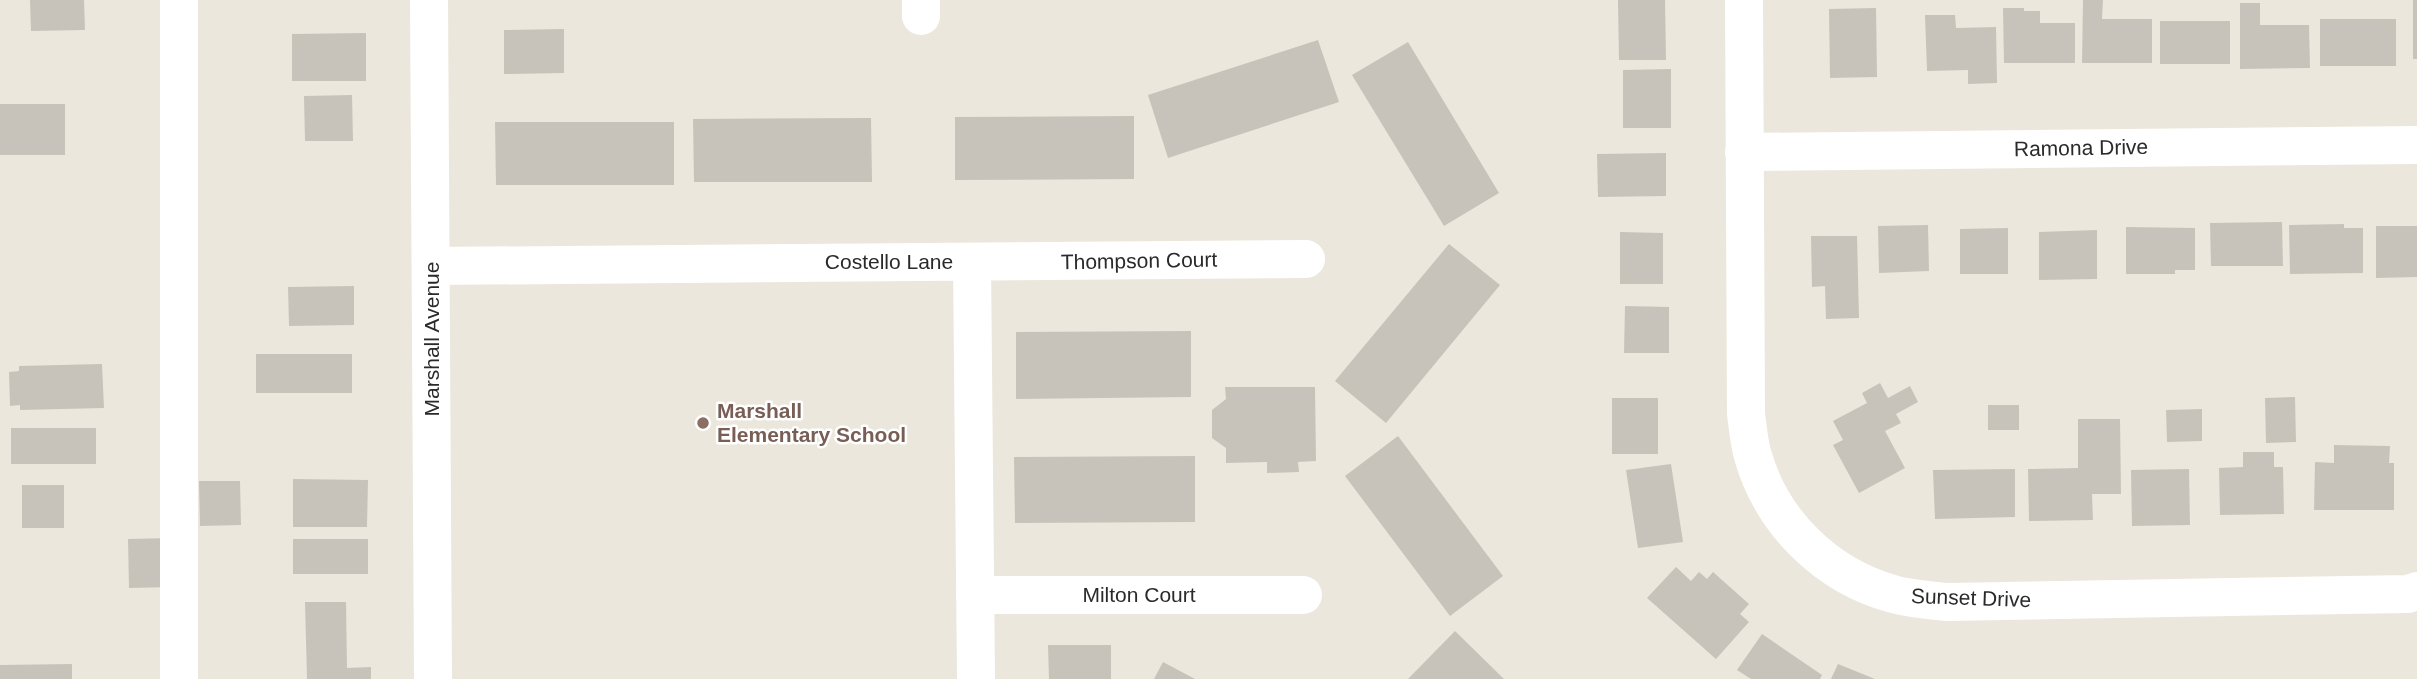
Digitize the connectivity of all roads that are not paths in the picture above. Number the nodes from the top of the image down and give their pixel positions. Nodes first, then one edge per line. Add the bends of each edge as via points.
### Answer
1 (179, 0) edge
2 (429, 0) edge
3 (1744, 0) edge
4 (2417, 145) edge
5 (1744, 152) junction
6 (1306, 260) dead end
7 (972, 263) junction
8 (431, 266) junction
9 (2417, 591) edge
10 (975, 595) junction
11 (1303, 595) dead end
12 (179, 679) edge
13 (433, 679) edge
14 (976, 679) edge

1 - 12 street
2 - 8 street, Marshall Avenue
3 - 5 street, Sunset Drive
4 - 5 street, Ramona Drive
5 - 9 street, Sunset Drive via 1746,414 1753,456 1769,496 1794,532 1817,555 1853,579 1893,594 1947,602
6 - 7 street, Thompson Court
7 - 8 street, Costello Lane
7 - 10 street, Costello Lane
8 - 13 street, Marshall Avenue
10 - 11 street, Milton Court
10 - 14 street, Costello Lane

